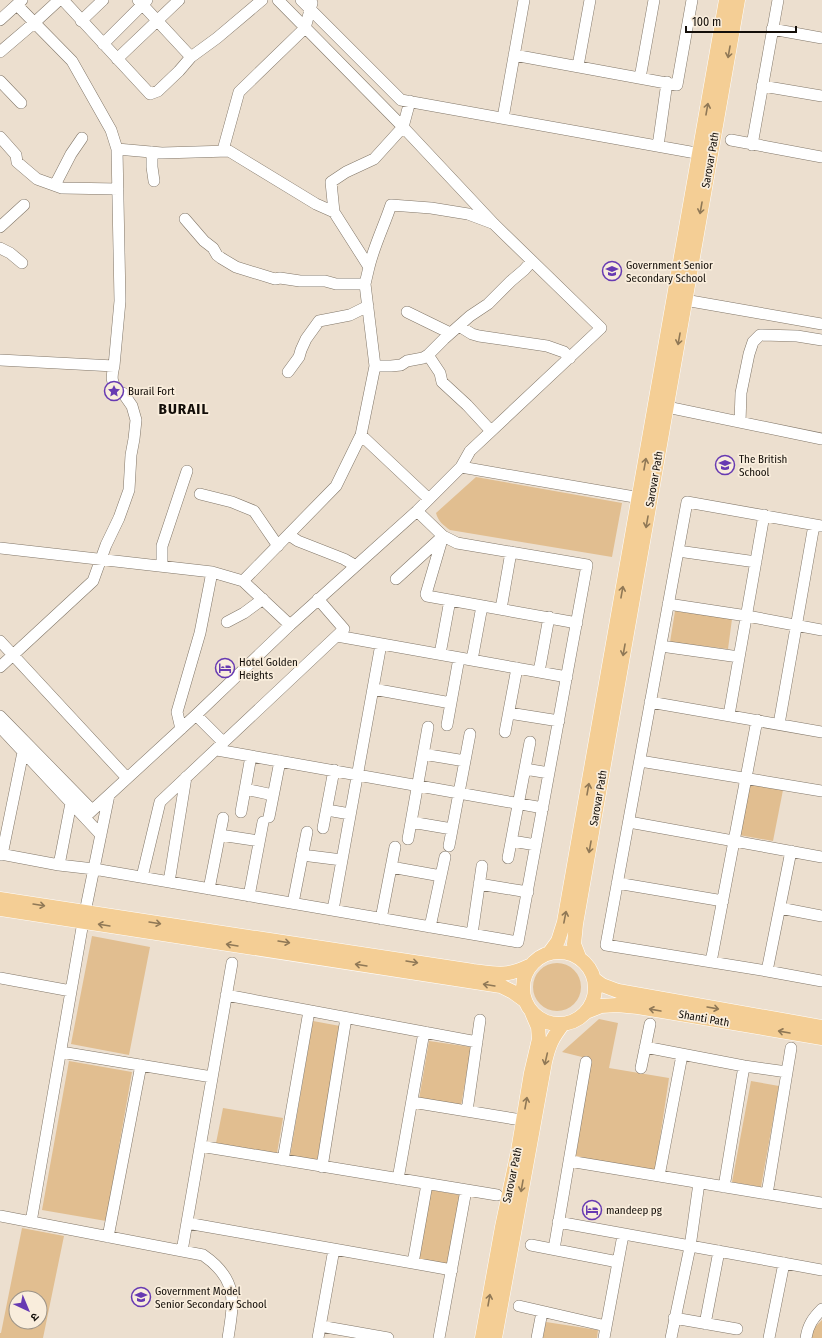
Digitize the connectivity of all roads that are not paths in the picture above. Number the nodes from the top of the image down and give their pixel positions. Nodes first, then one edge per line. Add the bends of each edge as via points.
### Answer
1 (58, 0) edge
2 (64, 0) edge
3 (103, 0) edge
4 (179, 0) edge
5 (262, 0) edge
6 (278, 0) edge
7 (302, 0) edge
8 (524, 0) edge
9 (590, 0) edge
10 (654, 0) edge
11 (692, 0) edge
12 (726, 0) edge
13 (738, 0) edge
14 (778, 0) edge
15 (19, 2) edge
16 (142, 2) edge
17 (311, 4) edge
18 (0, 20) edge
19 (81, 21) junction
20 (157, 21) junction
21 (34, 24) junction
22 (305, 28) junction
23 (772, 29) junction
24 (822, 38) edge
25 (103, 44) junction
26 (0, 52) edge
27 (514, 54) junction
28 (191, 57) junction
29 (117, 58) junction
30 (578, 66) junction
31 (640, 78) junction
32 (0, 81) edge
33 (667, 82) junction
34 (762, 86) junction
35 (822, 96) edge
36 (410, 101) junction
37 (21, 103) dead end
38 (503, 118) junction
39 (403, 127) junction
40 (0, 136) edge
41 (82, 138) dead end
42 (731, 140) dead end
43 (752, 145) junction
44 (658, 146) junction
45 (117, 149) junction
46 (223, 150) junction
47 (152, 152) junction
48 (705, 155) junction
49 (822, 157) edge
50 (154, 181) dead end
51 (55, 186) junction
52 (118, 189) junction
53 (24, 204) dead end
54 (334, 212) junction
55 (185, 219) dead end
56 (494, 224) junction
57 (0, 227) edge
58 (0, 248) edge
59 (532, 261) junction
60 (22, 263) dead end
61 (369, 267) junction
62 (365, 284) junction
63 (680, 299) junction
64 (368, 306) junction
65 (407, 312) dead end
66 (822, 324) edge
67 (454, 330) junction
68 (822, 340) edge
69 (428, 355) junction
70 (570, 358) junction
71 (0, 360) edge
72 (114, 366) junction
73 (375, 366) junction
74 (288, 372) dead end
75 (667, 407) junction
76 (740, 422) junction
77 (491, 431) junction
78 (361, 435) junction
79 (822, 439) edge
80 (462, 467) junction
81 (187, 471) dead end
82 (200, 494) dead end
83 (429, 499) junction
84 (645, 499) junction
85 (417, 511) junction
86 (764, 515) junction
87 (818, 525) edge
88 (289, 535) junction
89 (443, 536) junction
90 (278, 546) junction
91 (0, 548) edge
92 (678, 551) junction
93 (511, 552) junction
94 (102, 560) junction
95 (756, 562) junction
96 (162, 566) junction
97 (356, 566) junction
98 (212, 572) junction
99 (396, 579) dead end
100 (243, 581) junction
101 (263, 599) junction
102 (318, 599) junction
103 (450, 600) junction
104 (668, 604) junction
105 (482, 606) junction
106 (501, 609) junction
107 (747, 616) junction
108 (549, 618) junction
109 (227, 622) dead end
110 (577, 622) junction
111 (290, 625) junction
112 (797, 625) junction
113 (822, 630) edge
114 (337, 636) junction
115 (0, 641) edge
116 (381, 644) junction
117 (661, 646) junction
118 (13, 654) junction
119 (440, 654) junction
120 (739, 657) junction
121 (459, 658) junction
122 (472, 660) junction
123 (0, 667) edge
124 (517, 668) junction
125 (539, 672) junction
126 (567, 677) junction
127 (373, 689) junction
128 (650, 702) junction
129 (451, 703) junction
130 (509, 712) junction
131 (729, 715) junction
132 (0, 716) edge
133 (196, 716) junction
134 (757, 720) junction
135 (559, 721) junction
136 (779, 724) junction
137 (447, 725) dead end
138 (0, 727) edge
139 (428, 727) dead end
140 (181, 729) junction
141 (505, 732) dead end
142 (822, 732) edge
143 (470, 734) dead end
144 (530, 742) dead end
145 (220, 746) junction
146 (23, 752) junction
147 (424, 754) junction
148 (251, 756) junction
149 (280, 761) junction
150 (465, 761) junction
151 (640, 761) junction
152 (525, 769) junction
153 (334, 770) junction
154 (549, 773) junction
155 (358, 775) junction
156 (186, 777) junction
157 (127, 778) junction
158 (746, 778) junction
159 (418, 785) junction
160 (245, 789) junction
161 (822, 791) edge
162 (459, 793) junction
163 (109, 795) junction
164 (273, 795) junction
165 (71, 802) junction
166 (518, 803) junction
167 (543, 808) junction
168 (327, 810) junction
169 (240, 812) dead end
170 (88, 813) junction
171 (350, 814) junction
172 (223, 818) dead end
173 (411, 822) junction
174 (629, 822) junction
175 (323, 828) dead end
176 (452, 829) junction
177 (307, 832) dead end
178 (101, 835) junction
179 (220, 835) junction
180 (408, 839) dead end
181 (512, 840) junction
182 (259, 841) junction
183 (734, 841) junction
184 (536, 845) junction
185 (449, 846) dead end
186 (395, 847) dead end
187 (791, 851) junction
188 (1, 854) edge
189 (302, 855) junction
190 (445, 857) dead end
191 (822, 857) edge
192 (508, 858) dead end
193 (342, 860) junction
194 (59, 865) junction
195 (482, 866) dead end
196 (391, 867) junction
197 (94, 869) junction
198 (440, 876) junction
199 (142, 877) junction
200 (169, 882) junction
201 (618, 883) junction
202 (479, 884) junction
203 (209, 889) junction
204 (528, 892) junction
205 (249, 896) junction
206 (0, 899) edge
207 (723, 901) junction
208 (293, 903) junction
209 (780, 908) junction
210 (0, 909) edge
211 (333, 910) junction
212 (822, 916) edge
213 (84, 917) junction
214 (381, 919) junction
215 (430, 927) junction
216 (472, 934) junction
217 (550, 952) junction
218 (579, 957) junction
219 (711, 962) junction
220 (232, 963) dead end
221 (529, 966) junction
222 (767, 971) junction
223 (0, 978) edge
224 (594, 979) junction
225 (822, 981) edge
226 (71, 991) junction
227 (226, 995) junction
228 (524, 1000) junction
229 (309, 1011) junction
230 (586, 1012) junction
231 (532, 1013) junction
232 (346, 1018) junction
233 (480, 1020) dead end
234 (563, 1024) junction
235 (650, 1024) dead end
236 (822, 1027) edge
237 (424, 1032) junction
238 (822, 1038) edge
239 (477, 1042) junction
240 (645, 1047) junction
241 (791, 1048) dead end
242 (61, 1052) junction
243 (682, 1055) junction
244 (586, 1062) dead end
245 (141, 1065) junction
246 (744, 1066) junction
247 (641, 1068) dead end
248 (787, 1072) junction
249 (212, 1076) junction
250 (412, 1102) junction
251 (467, 1111) junction
252 (515, 1119) dead end
253 (200, 1146) junction
254 (283, 1160) junction
255 (569, 1161) junction
256 (322, 1167) junction
257 (659, 1176) junction
258 (398, 1179) junction
259 (699, 1183) junction
260 (427, 1184) junction
261 (724, 1187) junction
262 (466, 1190) junction
263 (767, 1194) junction
264 (497, 1195) dead end
265 (822, 1203) edge
266 (0, 1216) edge
267 (31, 1222) junction
268 (558, 1222) junction
269 (186, 1223) junction
270 (623, 1234) junction
271 (108, 1237) junction
272 (531, 1245) dead end
273 (690, 1247) junction
274 (334, 1249) junction
275 (554, 1249) junction
276 (182, 1250) junction
277 (719, 1252) junction
278 (618, 1262) junction
279 (413, 1263) junction
280 (784, 1263) junction
281 (452, 1270) junction
282 (822, 1270) edge
283 (520, 1306) dead end
284 (822, 1309) edge
285 (542, 1312) junction
286 (674, 1318) junction
287 (705, 1324) junction
288 (320, 1326) junction
289 (606, 1326) junction
290 (737, 1329) dead end
291 (228, 1338) edge
292 (318, 1338) edge
293 (388, 1338) edge
294 (439, 1338) edge
295 (482, 1338) edge
296 (495, 1338) edge
297 (537, 1338) edge
298 (604, 1338) edge
299 (671, 1338) edge
300 (769, 1338) edge
301 (806, 1338) edge

1 - 21 street
2 - 19 street
3 - 19 street
4 - 20 street
5 - 28 street
6 - 22 street
7 - 17 street
8 - 27 street
9 - 30 street
10 - 31 street
11 - 33 street via 678,85
48 -> 12 main road, Sarovar Path
13 -> 48 main road, Sarovar Path
14 - 23 street
15 - 18 street
15 - 21 street
16 - 20 street
16 - 25 street
17 - 22 street
17 - 36 street via 401,100
19 - 25 street
20 - 28 street
20 - 29 street
21 - 26 street
21 - 45 street via 72,61 111,130
22 - 39 street
22 - 46 street via 239,92
23 - 24 street
23 - 34 street
25 - 29 street
27 - 30 street
27 - 38 street
28 - 29 street via 158,91 150,94
30 - 31 street
31 - 33 street
32 - 37 street
33 - 44 street
34 - 35 street
34 - 43 street
36 - 38 street
36 - 39 street
38 - 44 street
39 - 54 street via 374,159 331,182
39 - 56 street
40 - 51 street via 16,155 17,162 37,179
41 - 51 street via 70,154
42 - 43 street
43 - 49 street
44 - 48 street
45 - 47 street
45 - 52 street
46 - 47 street
46 - 54 street via 229,151 316,204
47 - 50 street
48 - 63 main road, Sarovar Path
51 - 52 street
52 - 72 street via 120,301
53 - 57 street
54 - 61 street
55 - 62 street via 217,255 236,267 275,279
56 - 59 street
56 - 61 street via 468,214 431,208 391,206
58 - 60 street
59 - 67 street via 488,304
59 - 70 street via 600,328
61 - 62 street
62 - 64 street
63 - 66 street
63 -> 75 main road, Sarovar Path
84 -> 63 main road, Sarovar Path
64 - 73 street
64 - 74 street via 350,315 319,321 306,338 299,357
65 - 67 street
67 - 69 street
67 - 70 street via 547,346 564,352
68 - 76 street via 760,335 753,342 742,393
69 - 73 street via 401,365
69 - 77 street via 440,373 442,382
70 - 77 street
71 - 72 street
72 - 94 street via 114,386 129,400 136,420 129,490 106,544
73 - 78 street
75 - 76 street
75 - 84 main road, Sarovar Path
76 - 79 street
77 - 80 street via 470,451
78 - 83 street
78 - 88 street via 336,486
80 - 83 street
80 - 84 street
81 - 96 street via 162,546
82 - 90 street via 254,511
83 - 85 street
217 -> 84 main road, Sarovar Path via 558,941 564,922
84 -> 218 main road, Sarovar Path via 576,924 574,944
85 - 89 street
85 - 97 street
86 - 87 street
86 - 92 street via 687,502
86 - 95 street
87 - 112 street
88 - 90 street
88 - 97 street
89 - 93 street via 457,543
89 - 99 street
89 - 103 street via 426,594
90 - 100 street
91 - 94 street
92 - 95 street
92 - 104 street
93 - 106 street
93 - 110 street via 587,565
94 - 96 street
94 - 118 street via 93,581
95 - 107 street
96 - 98 street
97 - 102 street
98 - 100 street
98 - 140 street via 200,633 177,712
100 - 101 street
101 - 109 street
101 - 111 street
102 - 111 street
102 - 114 street via 344,629
103 - 105 street
103 - 119 street
104 - 107 street
104 - 117 street
105 - 106 street
105 - 122 street
106 - 108 street
107 - 112 street
107 - 120 street
108 - 110 street
108 - 125 street
110 - 126 street
111 - 133 street
112 - 113 street
112 - 136 street
114 - 116 street
114 - 145 street
115 - 118 street
116 - 119 street
116 - 127 street
117 - 120 street
117 - 128 street
118 - 123 street
118 - 157 street
119 - 121 street
120 - 131 street
121 - 122 street
121 - 129 street
122 - 124 street
124 - 125 street
124 - 130 street
125 - 126 street
126 - 135 street
127 - 129 street
127 - 155 street
128 - 131 street
128 - 151 street
129 - 137 street
130 - 135 street
130 - 141 street
131 - 134 street
132 - 170 street
133 - 140 street
133 - 145 street
134 - 136 street
134 - 158 street
135 - 154 street
136 - 142 street
138 - 146 street
139 - 147 street
140 - 157 street
143 - 150 street
144 - 152 street
145 - 148 street
145 - 156 street
146 - 165 street
146 - 188 street
147 - 150 street
147 - 159 street
148 - 149 street
148 - 160 street
149 - 153 street
149 - 164 street
150 - 162 street
151 - 158 street
151 - 174 street
152 - 154 street
152 - 166 street
153 - 155 street
153 - 168 street
154 - 167 street
155 - 159 street
155 - 171 street
156 - 199 street via 160,802
156 - 200 street
157 - 163 street
158 - 161 street
158 - 183 street
159 - 162 street
159 - 173 street
160 - 164 street
160 - 169 street
162 - 166 street
162 - 176 street
163 - 170 street
163 - 178 street
164 - 182 street
165 - 170 street
165 - 194 street
166 - 167 street
166 - 181 street
167 - 184 street
168 - 171 street
168 - 175 street
170 - 178 street
171 - 193 street
172 - 179 street
173 - 176 street
173 - 180 street
174 - 183 street
174 - 201 street
176 - 185 street
177 - 189 street
178 - 197 street
179 - 182 street
179 - 203 street
181 - 184 street
181 - 192 street
182 - 205 street
183 - 187 street
183 - 207 street
184 - 204 street
186 - 196 street
187 - 191 street
187 - 209 street
188 - 194 street
189 - 193 street
189 - 208 street
190 - 198 street
193 - 211 street
194 - 197 street
195 - 202 street
196 - 198 street
196 - 214 street
197 - 199 street
197 - 213 street
198 - 215 street
199 - 200 street
200 - 203 street
201 - 207 street
201 - 219 street via 606,945
202 - 204 street
202 - 216 street
203 - 205 street
204 - 216 street via 518,942
205 - 208 street
206 -> 213 main road
207 - 219 street
208 - 211 street
209 - 212 street
209 - 222 street
210 - 213 main road
211 - 214 street
213 -> 221 main road via 473,972 504,975
213 - 226 street
228 -> 213 main road via 501,986
214 - 215 street
215 - 216 street
217 - 218 main road via 556,951
217 - 221 main road via 540,956
218 - 224 main road
219 - 222 street
220 - 227 street
221 - 228 main road via 523,978
222 - 225 street
223 - 226 street
224 - 230 main road via 594,998
224 -> 236 main road, Shanti Path via 618,991
226 - 242 street
227 - 229 street
227 - 249 street
228 - 231 main road
229 - 232 street
229 - 254 street
230 - 234 main road via 575,1020
238 -> 230 main road, Shanti Path via 638,1007 601,1006
231 - 234 main road via 547,1023
295 -> 231 main road, Sarovar Path via 539,1039 538,1027
232 - 237 street
232 - 256 street
233 - 239 street
234 -> 296 main road, Sarovar Path via 549,1045 545,1062
235 - 240 street
237 - 239 street
237 - 250 street
239 - 251 street
240 - 243 street
240 - 247 street
241 - 248 street
242 - 245 street
242 - 267 street
243 - 246 street
243 - 257 street
244 - 255 street
245 - 249 street
245 - 271 street
246 - 248 street
246 - 261 street
248 - 263 street
249 - 253 street
250 - 251 street
250 - 258 street
251 - 252 street
253 - 254 street
253 - 269 street
254 - 256 street
255 - 257 street
255 - 268 street
256 - 258 street
257 - 259 street
258 - 260 street
259 - 261 street
259 - 273 street
260 - 262 street
260 - 279 street
261 - 263 street
262 - 264 street
262 - 281 street
263 - 265 street
266 - 267 street
267 - 271 street
268 - 270 street
268 - 275 street
269 - 274 street
269 - 276 street
270 - 273 street
270 - 278 street
271 - 276 street
272 - 275 street
273 - 277 street
273 - 286 street
274 - 279 street
274 - 288 street
275 - 278 street
276 - 291 street via 203,1255 226,1277 233,1310
277 - 280 street
277 - 287 street
278 - 289 street
279 - 281 street
280 - 282 street
280 - 300 street
281 - 294 street
283 - 285 street
284 - 301 street via 808,1327
285 - 289 street
285 - 297 street
286 - 287 street
286 - 299 street
287 - 290 street
288 - 292 street
288 - 293 street
289 - 298 street

